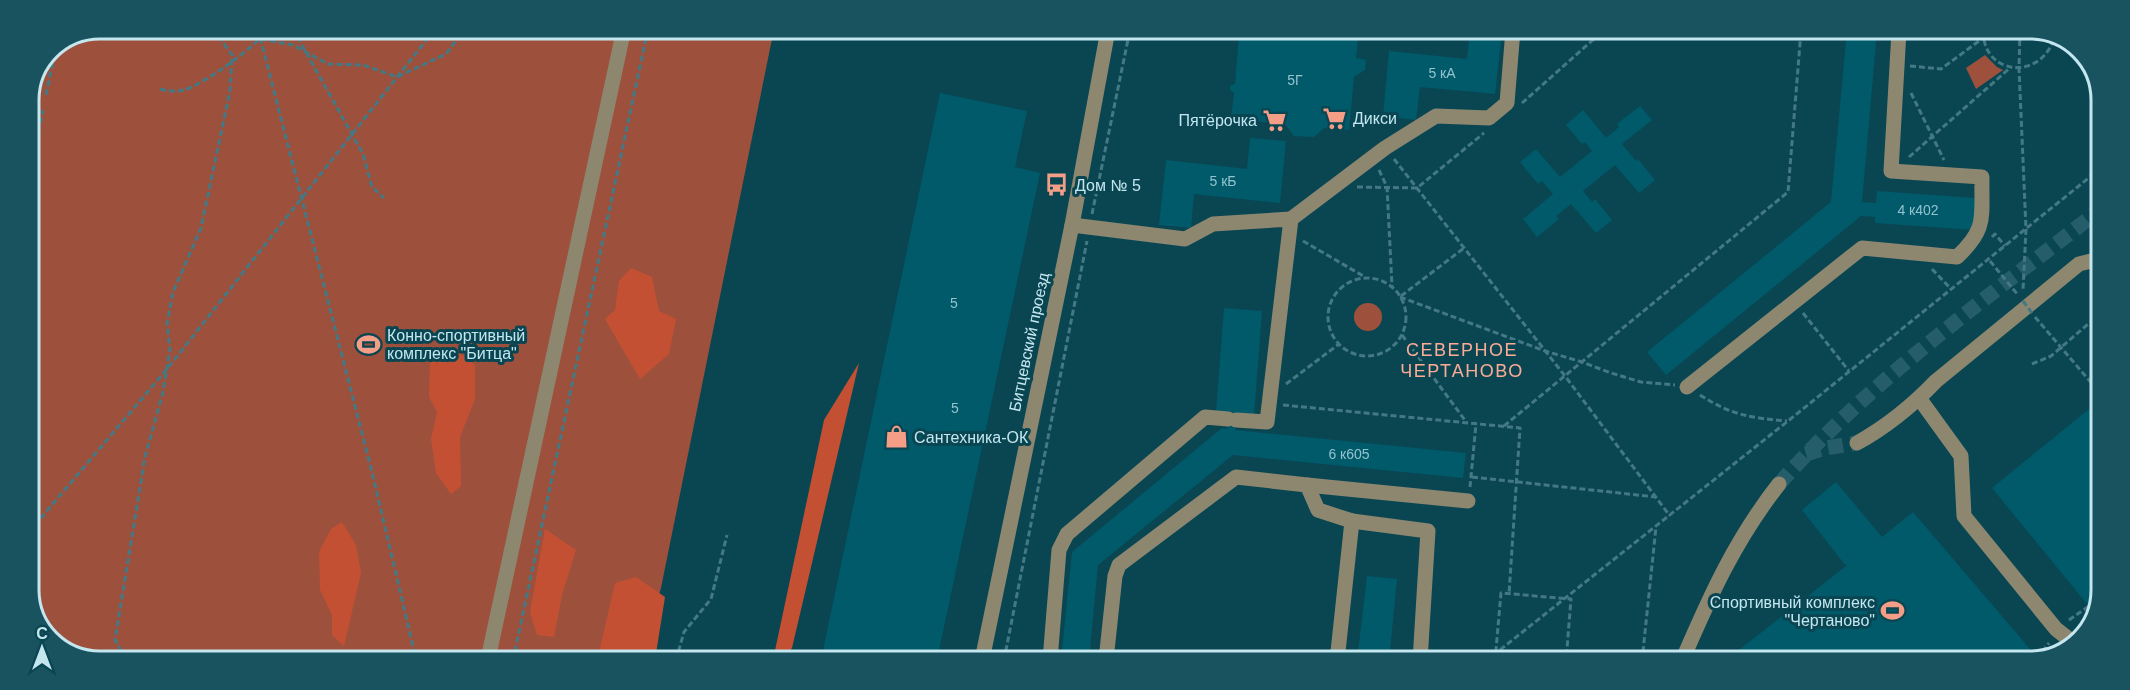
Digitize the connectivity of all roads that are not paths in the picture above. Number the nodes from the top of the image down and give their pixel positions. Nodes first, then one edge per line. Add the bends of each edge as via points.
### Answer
1 (622, 39) edge
2 (1106, 39) edge
3 (1512, 39) edge
4 (1898, 39) edge
5 (1072, 225) junction
6 (1291, 226) junction
7 (2091, 261) edge
8 (1687, 387) road end
9 (1919, 398) junction
10 (1857, 443) tunnel mouth
11 (1779, 484) tunnel mouth
12 (1307, 485) junction
13 (1468, 501) dead end
14 (1352, 521) junction
15 (2067, 638) edge
16 (491, 651) edge
17 (984, 651) edge
18 (1051, 651) edge
19 (1107, 651) edge
20 (1338, 651) edge
21 (1421, 651) edge
22 (1687, 651) edge

1 - 16 street
2 - 5 street, Битцевский проезд
3 - 6 street via 1507,103 1489,118 1436,116 1379,152
4 - 8 street via 1891,171 1982,177 1981,227 1973,242 1957,257 1863,248
5 - 6 street via 1185,239 1213,224
5 - 17 street, Битцевский проезд
6 - 18 street via 1267,422 1205,417 1067,534 1059,550
7 - 9 street via 2079,264
9 - 10 street
9 - 15 street via 1961,456 1964,516
11 - 22 street via 1734,549
12 - 13 street
12 - 14 street via 1318,510
12 - 19 street via 1236,477 1119,566
14 - 20 street
14 - 21 street via 1428,531

